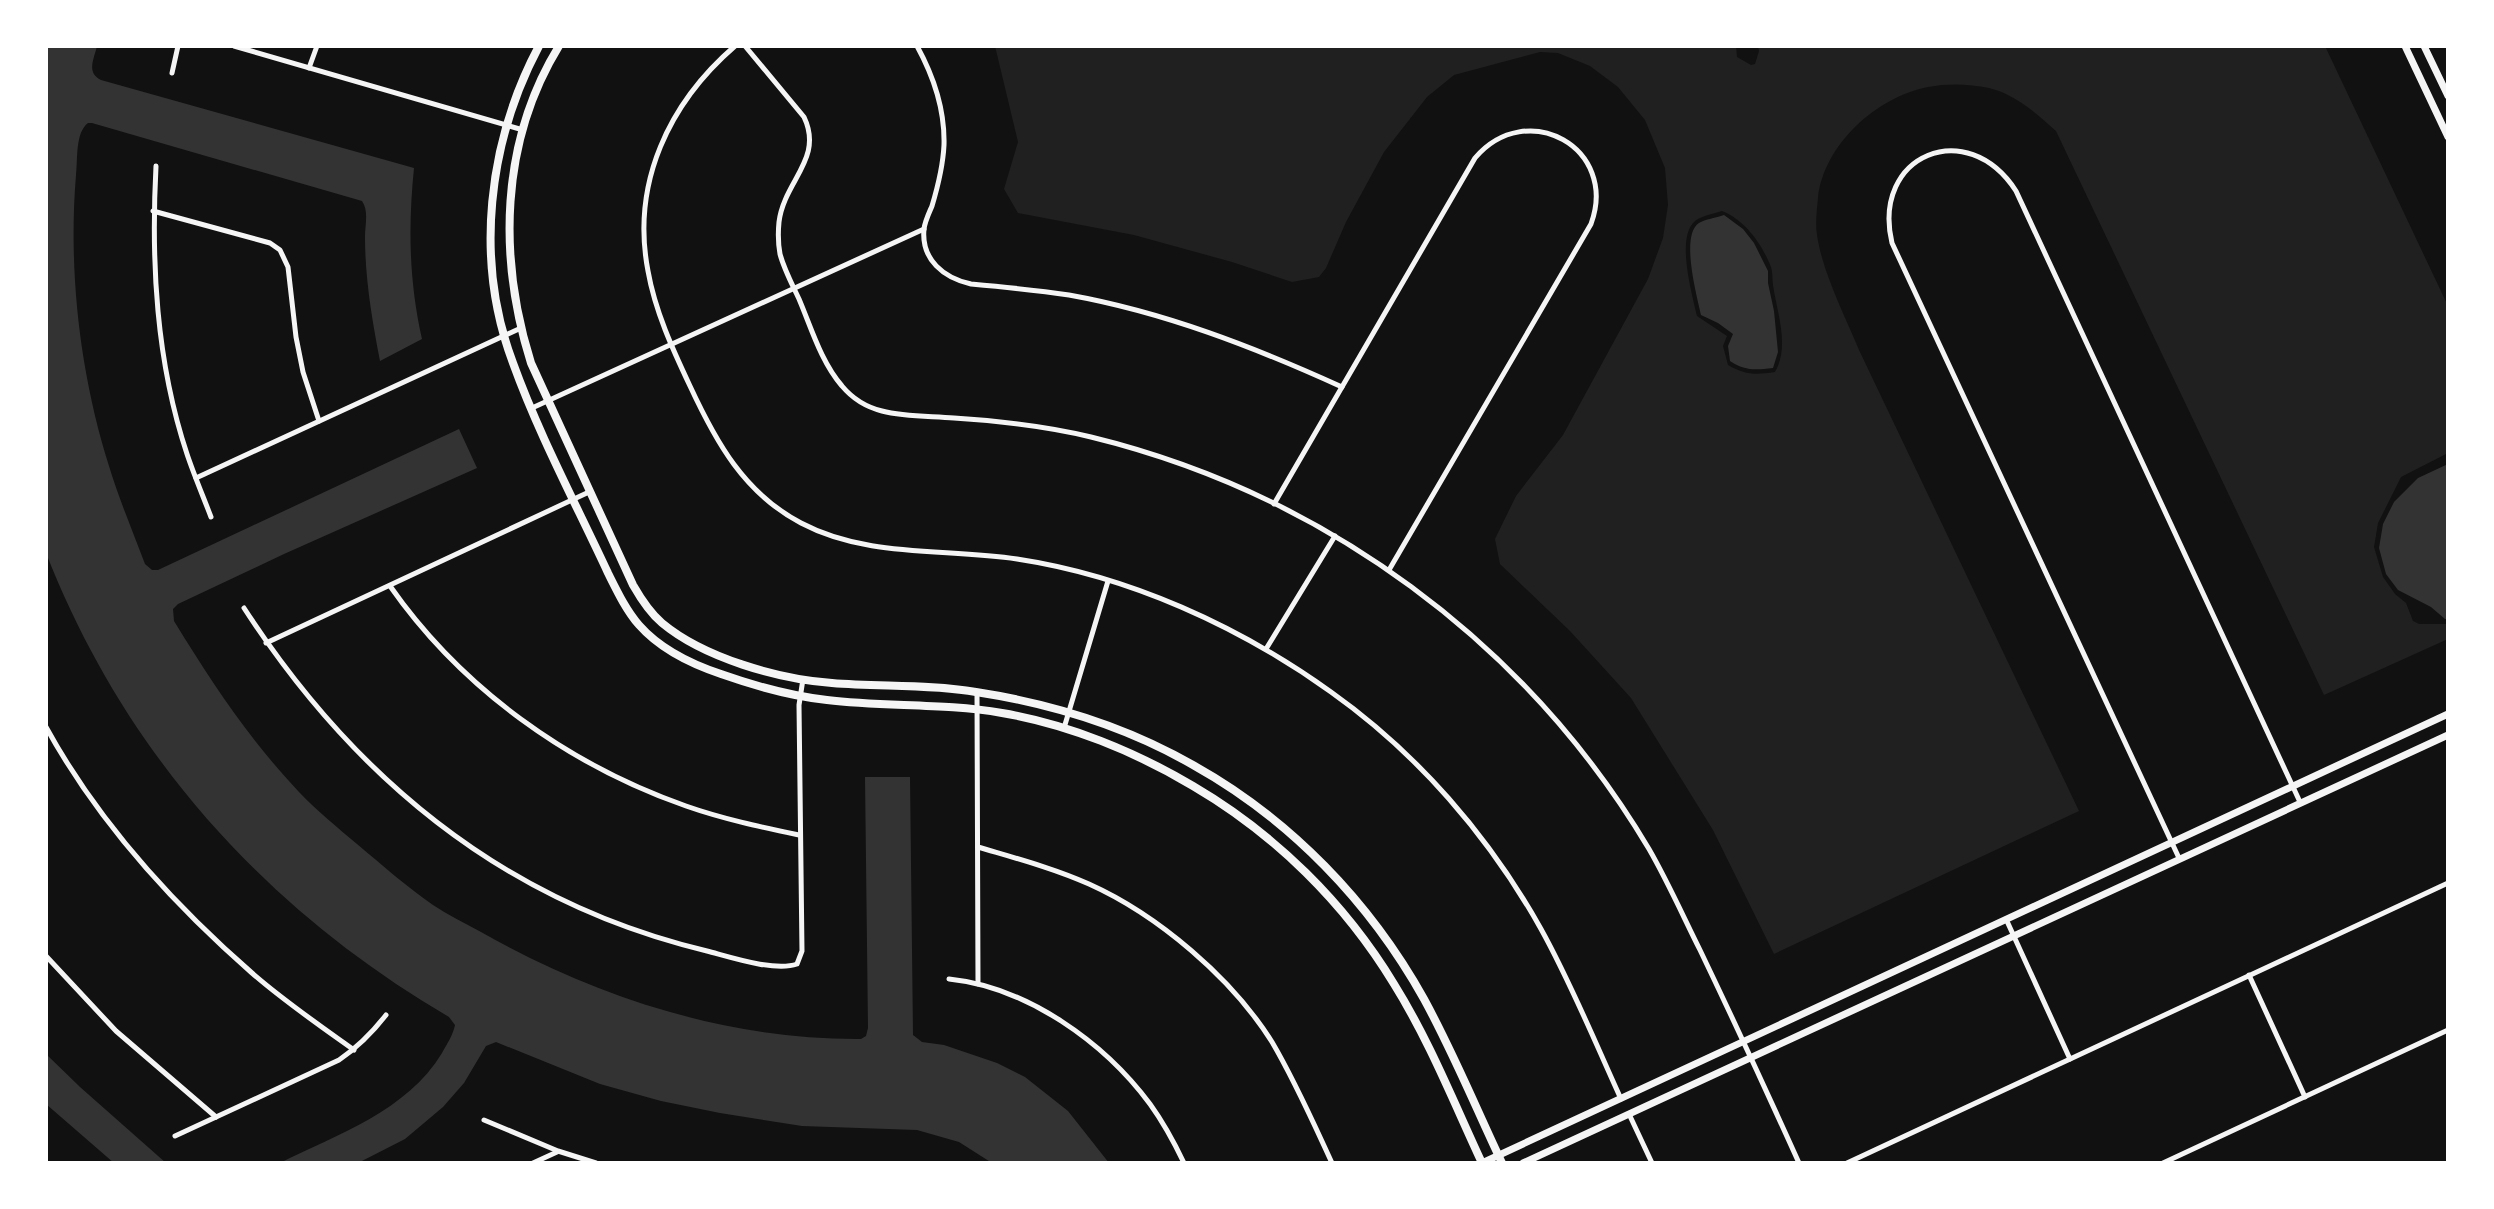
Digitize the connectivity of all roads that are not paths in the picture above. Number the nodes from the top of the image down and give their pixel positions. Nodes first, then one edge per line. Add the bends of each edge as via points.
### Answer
1 (178, 46) edge
2 (234, 46) edge
3 (317, 46) edge
4 (539, 46) edge
5 (559, 46) edge
6 (735, 46) edge
7 (745, 46) edge
8 (917, 46) edge
9 (2405, 46) edge
10 (2424, 46) edge
11 (309, 68) junction
12 (172, 73) dead end
13 (2448, 96) edge
14 (506, 125) junction
15 (523, 130) junction
16 (2448, 137) edge
17 (156, 166) dead end
18 (153, 211) junction
19 (924, 229) junction
20 (794, 289) junction
21 (521, 328) junction
22 (504, 336) junction
23 (672, 344) junction
24 (1342, 387) junction
25 (548, 401) junction
26 (532, 408) junction
27 (319, 421) junction
28 (196, 478) junction
29 (590, 492) junction
30 (574, 499) junction
31 (1274, 504) junction
32 (211, 517) dead end
33 (1335, 536) junction
34 (1389, 570) junction
35 (1108, 581) junction
36 (390, 586) junction
37 (244, 608) dead end
38 (266, 643) junction
39 (1266, 649) junction
40 (803, 679) junction
41 (977, 692) junction
42 (801, 696) junction
43 (977, 709) junction
44 (1070, 711) junction
45 (2448, 714) edge
46 (46, 727) edge
47 (1064, 728) junction
48 (2448, 735) edge
49 (2293, 785) junction
50 (2300, 802) junction
51 (799, 835) junction
52 (2172, 842) junction
53 (978, 847) junction
54 (2179, 858) junction
55 (2448, 883) edge
56 (2006, 919) junction
57 (2014, 935) junction
58 (46, 956) edge
59 (2249, 975) junction
60 (949, 979) dead end
61 (978, 984) junction
62 (386, 1015) dead end
63 (2448, 1030) edge
64 (1743, 1042) junction
65 (354, 1050) junction
66 (1751, 1058) junction
67 (2070, 1059) junction
68 (2305, 1097) junction
69 (1621, 1099) junction
70 (1629, 1114) junction
71 (216, 1117) junction
72 (484, 1120) dead end
73 (175, 1136) dead end
74 (558, 1151) junction
75 (1500, 1159) edge
76 (533, 1163) edge
77 (596, 1163) edge
78 (1184, 1163) edge
79 (1332, 1163) edge
80 (1482, 1163) edge
81 (1523, 1163) edge
82 (1652, 1163) edge
83 (1799, 1163) edge
84 (1847, 1163) edge
85 (2163, 1163) edge

1 - 12 street
2 - 11 street
3 - 11 street
4 - 14 main road
5 - 15 main road
6 - 23 street via 685,99 650,179 646,258
7 - 20 street via 810,131 811,146 779,219 780,255
8 - 19 street via 936,87 944,128 942,170
9 - 16 street
10 - 13 street
11 - 14 street
14 - 15 street
14 - 22 main road via 491,236
15 - 21 main road via 509,241
17 - 18 street
18 - 27 street via 280,250 288,267 303,372
18 - 28 street via 164,356
19 - 20 street
19 - 24 street via 932,261 960,281 1135,310 1235,341
20 - 23 street
20 - 31 street via 837,380 871,407 1071,432 1169,460
21 - 22 street
21 - 25 main road
22 - 26 main road
22 - 27 street
23 - 25 street
23 - 35 street via 730,461 761,496 796,521 865,546 980,554
24 - 31 street
24 - 34 street via 1484,148 1524,131 1549,132 1572,145 1593,177 1597,202 1591,224
25 - 26 street
25 - 29 main road
26 - 30 main road
27 - 28 street
28 - 32 street
29 - 30 street
29 - 40 main road via 633,585 663,623 731,660
30 - 36 street
30 - 42 main road via 619,594 647,632 676,655 710,670
31 - 33 street
33 - 34 street
33 - 39 street
34 - 64 street via 1505,665 1596,770 1661,872
35 - 39 street via 1191,612
35 - 44 street
36 - 38 street
36 - 51 street via 471,677 554,742 686,807
37 - 38 street
38 - 51 street via 326,720 435,822 549,893 645,933 749,961 797,964 802,951
39 - 69 street via 1370,722 1424,771 1470,824 1539,925
40 - 41 main road
40 - 42 street
41 - 43 street
41 - 44 main road
42 - 43 main road
42 - 51 street
43 - 47 main road
43 - 53 street
44 - 47 street
44 - 75 main road via 1194,765 1251,803 1328,869 1376,925 1422,997
45 - 49 street
46 - 65 street via 108,820 184,908 262,981
47 - 80 main road via 1194,786 1258,830 1310,876 1393,981
48 - 50 street
49 - 50 street
49 - 52 street
49 - 52 street via 2016,191 2003,173 1973,154 1944,151 1917,161 1896,185 1888,213 1892,243
50 - 54 street
52 - 54 street
52 - 56 street
53 - 61 street
53 - 79 street via 1106,893 1203,962 1271,1041
54 - 57 street
55 - 59 street
56 - 57 street
56 - 64 street
57 - 66 street
57 - 67 street
58 - 71 street via 116,1031
59 - 67 street
59 - 68 street
60 - 61 street
61 - 78 street via 1046,1013 1105,1055 1149,1103
62 - 65 street
63 - 68 street
64 - 66 street
64 - 69 street
65 - 71 street
66 - 70 street
66 - 83 street
67 - 84 street
68 - 85 street
69 - 70 street
69 - 75 street
70 - 81 street
70 - 82 street
71 - 73 street
72 - 74 street
74 - 76 street
74 - 77 street
75 - 80 street

